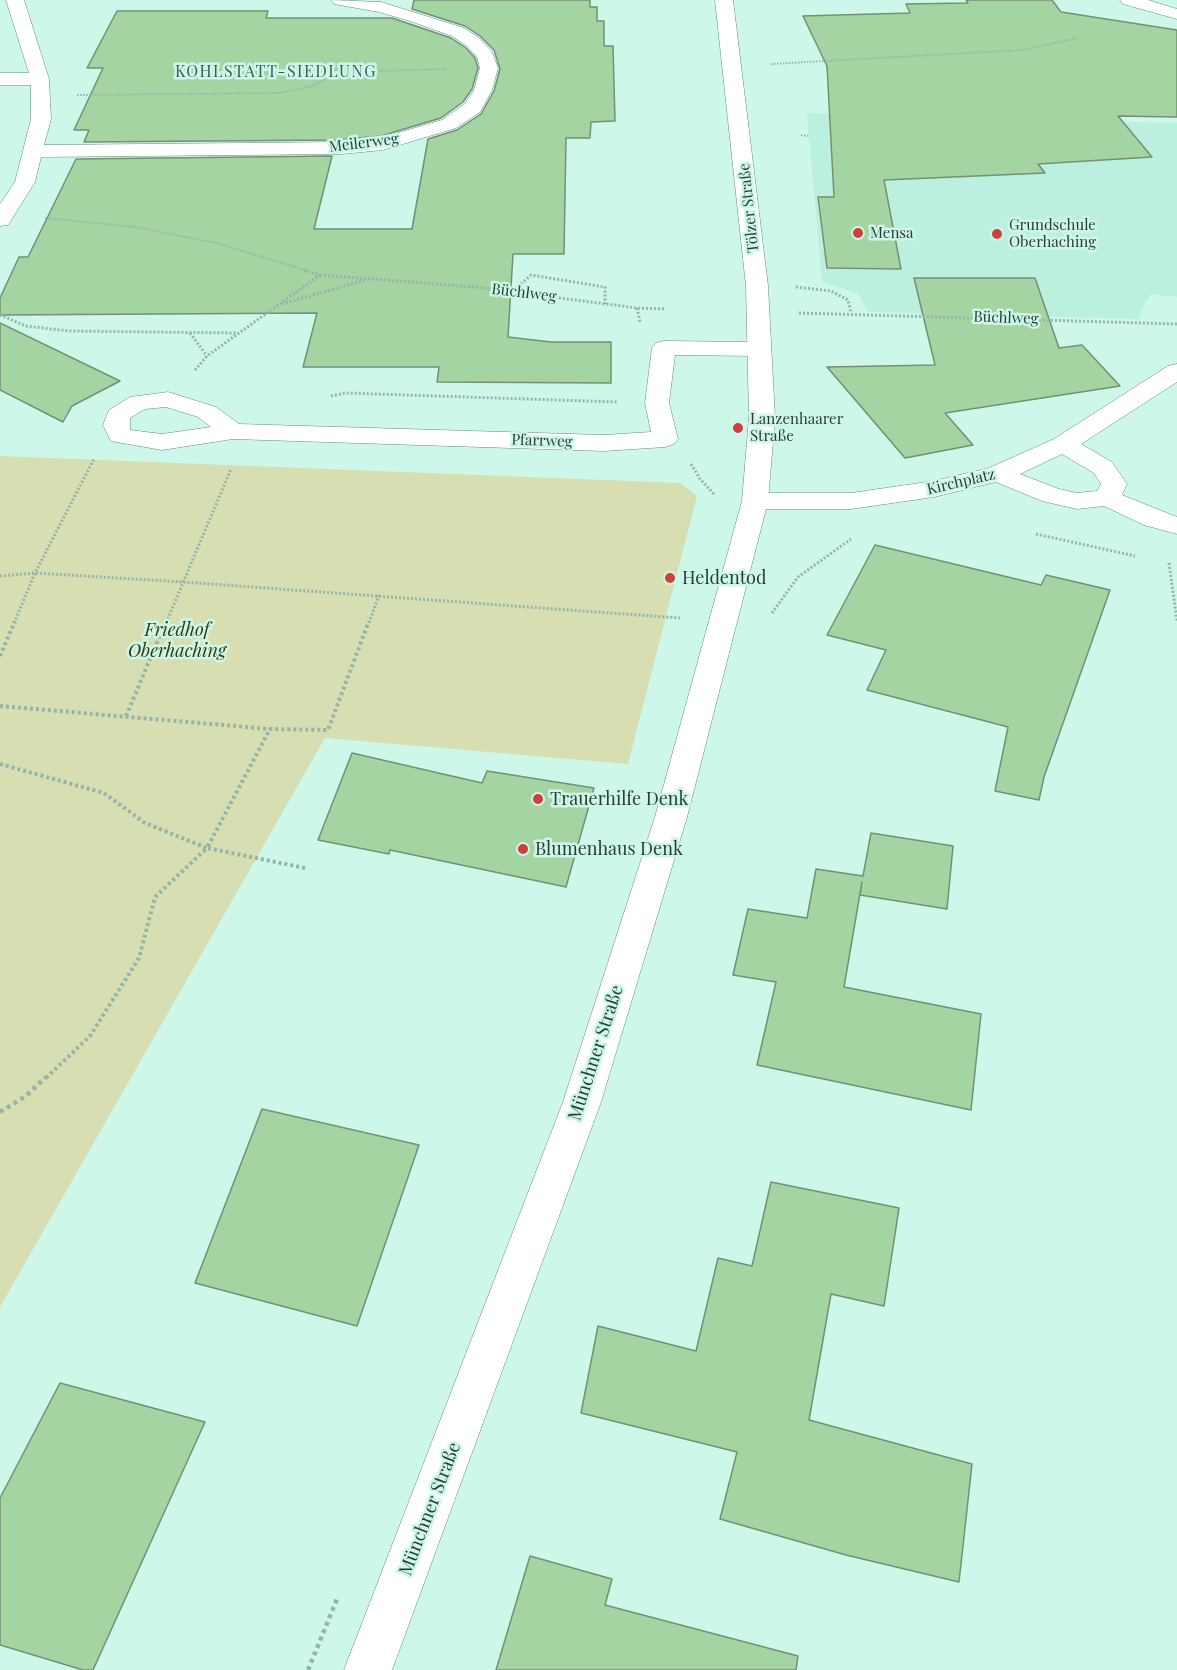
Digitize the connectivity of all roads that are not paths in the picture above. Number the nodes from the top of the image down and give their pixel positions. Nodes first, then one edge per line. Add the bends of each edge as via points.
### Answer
1 (15, 0) edge
2 (340, 0) edge
3 (724, 0) edge
4 (1129, 0) edge
5 (1177, 14) edge
6 (0, 79) edge
7 (40, 87) junction
8 (33, 151) junction
9 (2, 217) edge
10 (758, 349) junction
11 (1177, 371) edge
12 (762, 418) joint
13 (240, 431) junction
14 (1063, 444) junction
15 (998, 474) junction
16 (1107, 498) junction
17 (755, 501) junction
18 (1177, 526) edge
19 (368, 1670) edge

1 - 7 street
2 - 8 street, Meilerweg via 381,7 458,32 473,42 486,56 489,68 473,108 449,124 383,144 342,148
3 - 10 street, Tölzer Straße via 757,286
4 - 5 street
6 - 7 street
7 - 8 street via 41,119
8 - 9 street via 25,182
10 - 12 street, Tölzer Straße
10 - 13 street, Pfarrweg via 664,348 657,403 665,439 604,443
11 - 14 street, Kirchplatz
12 - 17 street, Münchner Straße
13 - 13 street, Pfarrweg via 207,412 168,399 139,402 118,415 116,425 120,436 139,441 162,442
14 - 15 street, Kirchplatz
14 - 16 street via 1103,468 1114,484
15 - 16 street via 1077,501
15 - 17 street, Kirchplatz via 934,489 851,501
16 - 18 street
17 - 19 street, Münchner Straße via 671,817 582,1102

